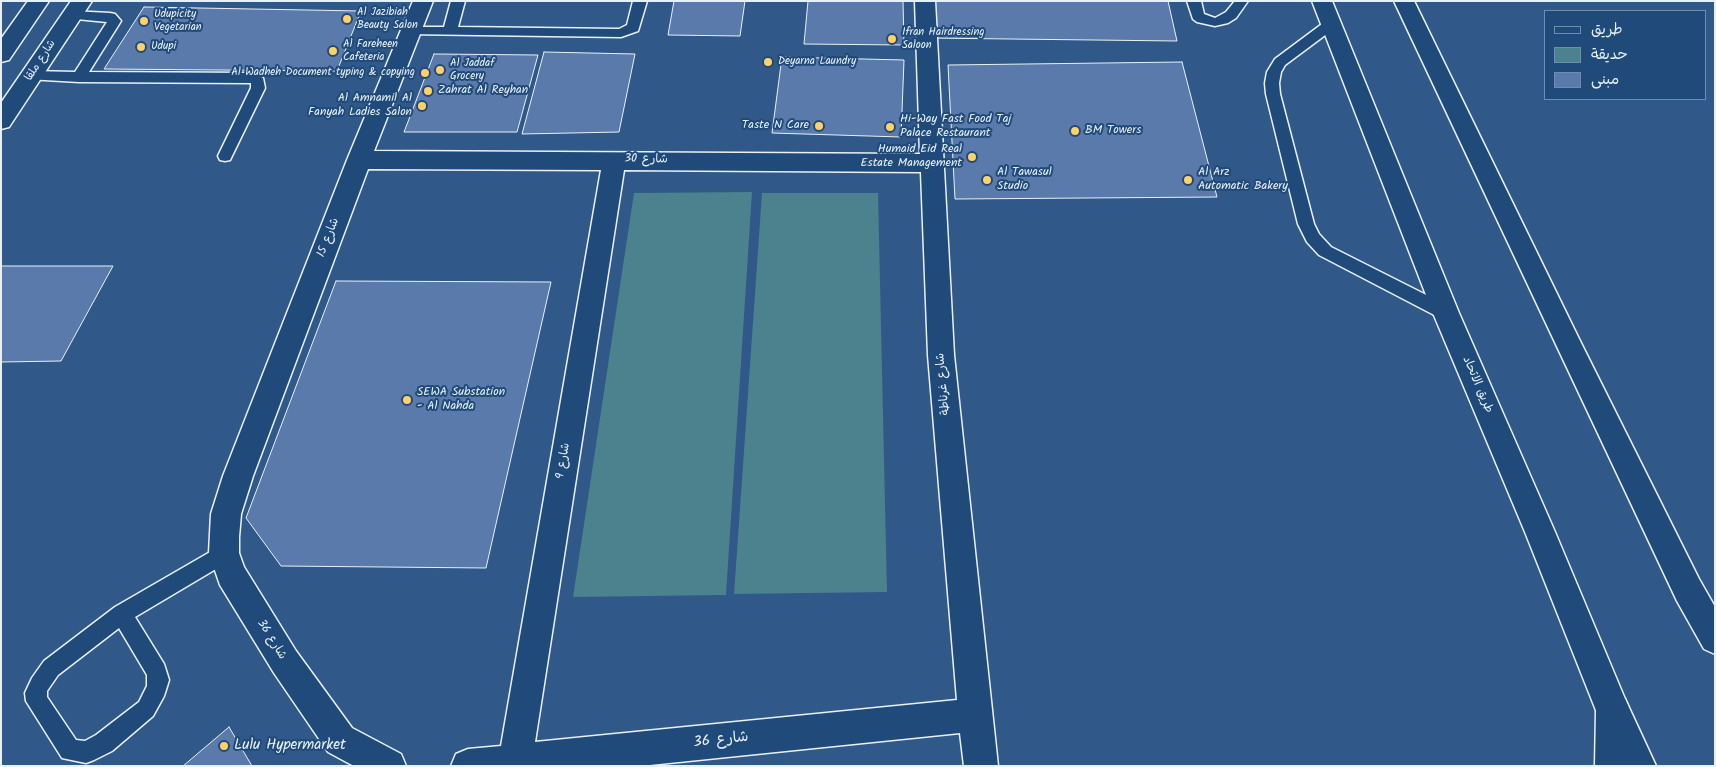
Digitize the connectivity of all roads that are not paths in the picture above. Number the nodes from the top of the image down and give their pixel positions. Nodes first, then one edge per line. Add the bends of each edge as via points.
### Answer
1 (40, 1) edge
2 (423, 1) edge
3 (458, 1) edge
4 (640, 1) edge
5 (925, 1) edge
6 (1194, 1) edge
7 (1242, 1) edge
8 (1404, 1) edge
9 (76, 8) edge
10 (1326, 13) edge
11 (412, 31) junction
12 (450, 31) junction
13 (1, 55) edge
14 (32, 76) junction
15 (79, 77) junction
16 (1, 121) edge
17 (225, 156) dead end
18 (359, 160) junction
19 (614, 160) junction
20 (932, 163) junction
21 (1446, 314) junction
22 (238, 476) joint
23 (224, 553) junction
24 (1688, 590) junction
25 (122, 614) junction
26 (1715, 617) edge
27 (1715, 638) edge
28 (1614, 711) junction
29 (975, 715) junction
30 (515, 762) junction
31 (390, 766) edge
32 (468, 766) edge
33 (981, 766) edge
34 (1612, 766) edge
35 (1639, 766) edge

1 - 13 main road
2 - 11 main road, شارع 15
3 - 12 lane
4 - 12 lane via 634,25 626,32
5 - 20 main road, شارع غرناطة
6 - 7 lane via 1198,16 1214,22 1231,15
8 - 24 main road
9 - 14 main road, شارع ملقا
9 - 15 lane via 110,16 114,21
10 - 21 main road, طريق الاتحاد
10 - 21 lane via 1280,62 1272,83 1272,94 1306,224 1313,238 1331,254
11 - 12 lane
11 - 18 main road, شارع 15
14 - 15 lane
14 - 16 main road, شارع ملقا
15 - 17 lane via 258,80 258,88
18 - 19 main road, شارع 30
18 - 22 main road, شارع 15
19 - 20 main road, شارع 30
19 - 30 main road, شارع 9
20 - 29 main road, شارع غرناطة via 941,355
21 - 28 main road, طريق الاتحاد
22 - 23 main road, شارع 36 via 226,514
23 - 25 lane
23 - 31 main road, شارع 36 via 242,594 340,740
24 - 26 main road
24 - 27 main road
25 - 25 lane via 51,668 39,685 37,702 70,750 86,752 104,743 146,708 157,689 157,672
28 - 34 main road
28 - 35 main road, طريق الاتحاد
29 - 30 main road, شارع 36
29 - 33 main road, شارع غرناطة
30 - 32 main road, شارع 36

